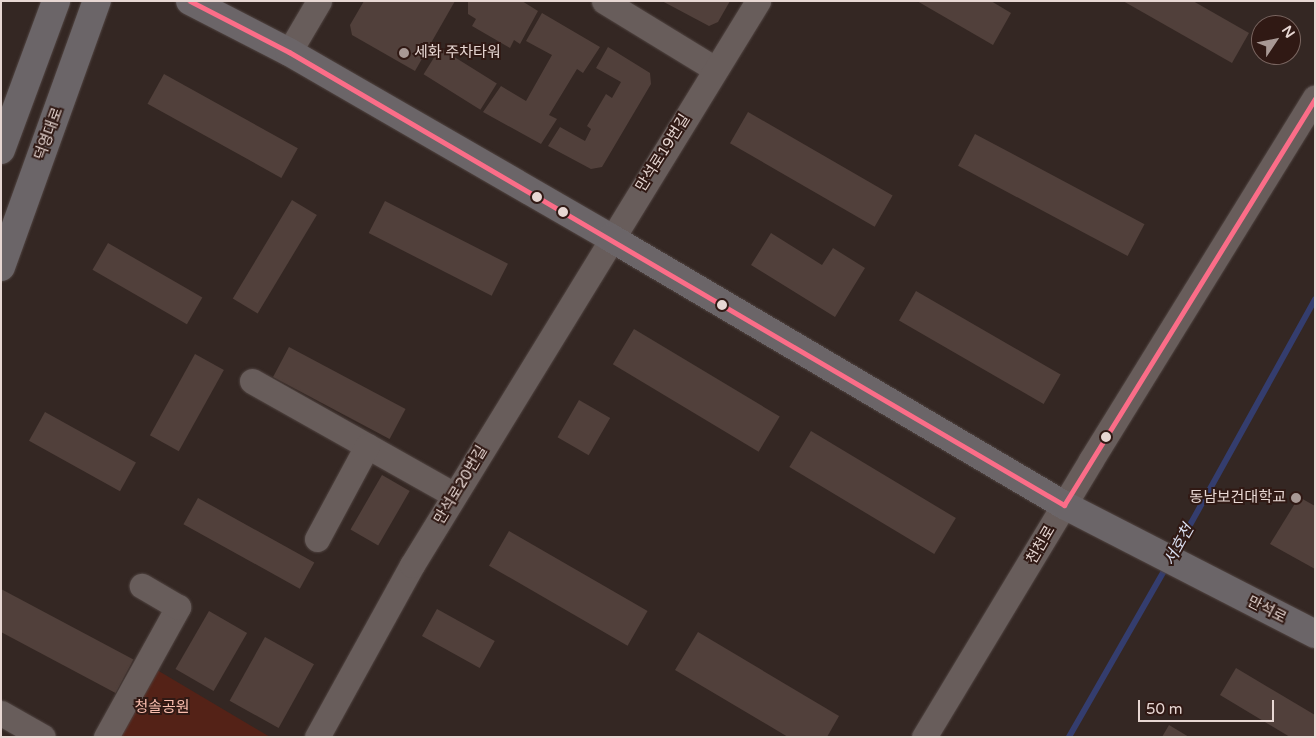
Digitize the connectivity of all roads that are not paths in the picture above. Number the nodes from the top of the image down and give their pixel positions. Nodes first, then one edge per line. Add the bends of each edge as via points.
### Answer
1 (56, 1) edge
2 (97, 1) edge
3 (190, 1) edge
4 (319, 1) edge
5 (604, 1) edge
6 (758, 1) edge
7 (289, 52) junction
8 (715, 69) junction
9 (1315, 98) edge
10 (1, 150) edge
11 (611, 238) junction
12 (1, 266) edge
13 (252, 381) dead end
14 (367, 446) junction
15 (454, 495) junction
16 (1064, 505) junction
17 (317, 539) dead end
18 (142, 586) dead end
19 (1315, 634) edge
20 (1, 713) edge
21 (43, 737) edge
22 (106, 737) edge
23 (316, 737) edge
24 (924, 737) edge

1 - 10 main road
2 - 12 main road, 덕영대로
3 - 7 main road
4 - 7 street
5 - 8 street
6 - 8 street, 만석로19번길
7 - 11 main road
8 - 11 street, 만석로19번길
9 - 16 street, 천천로
11 - 15 street, 만석로20번길
11 - 16 main road
13 - 14 street
14 - 15 street
14 - 17 street
15 - 23 street, 만석로20번길 via 400,584
16 - 19 main road, 만석로
16 - 24 street, 천천로
18 - 22 street via 178,607
20 - 21 street

